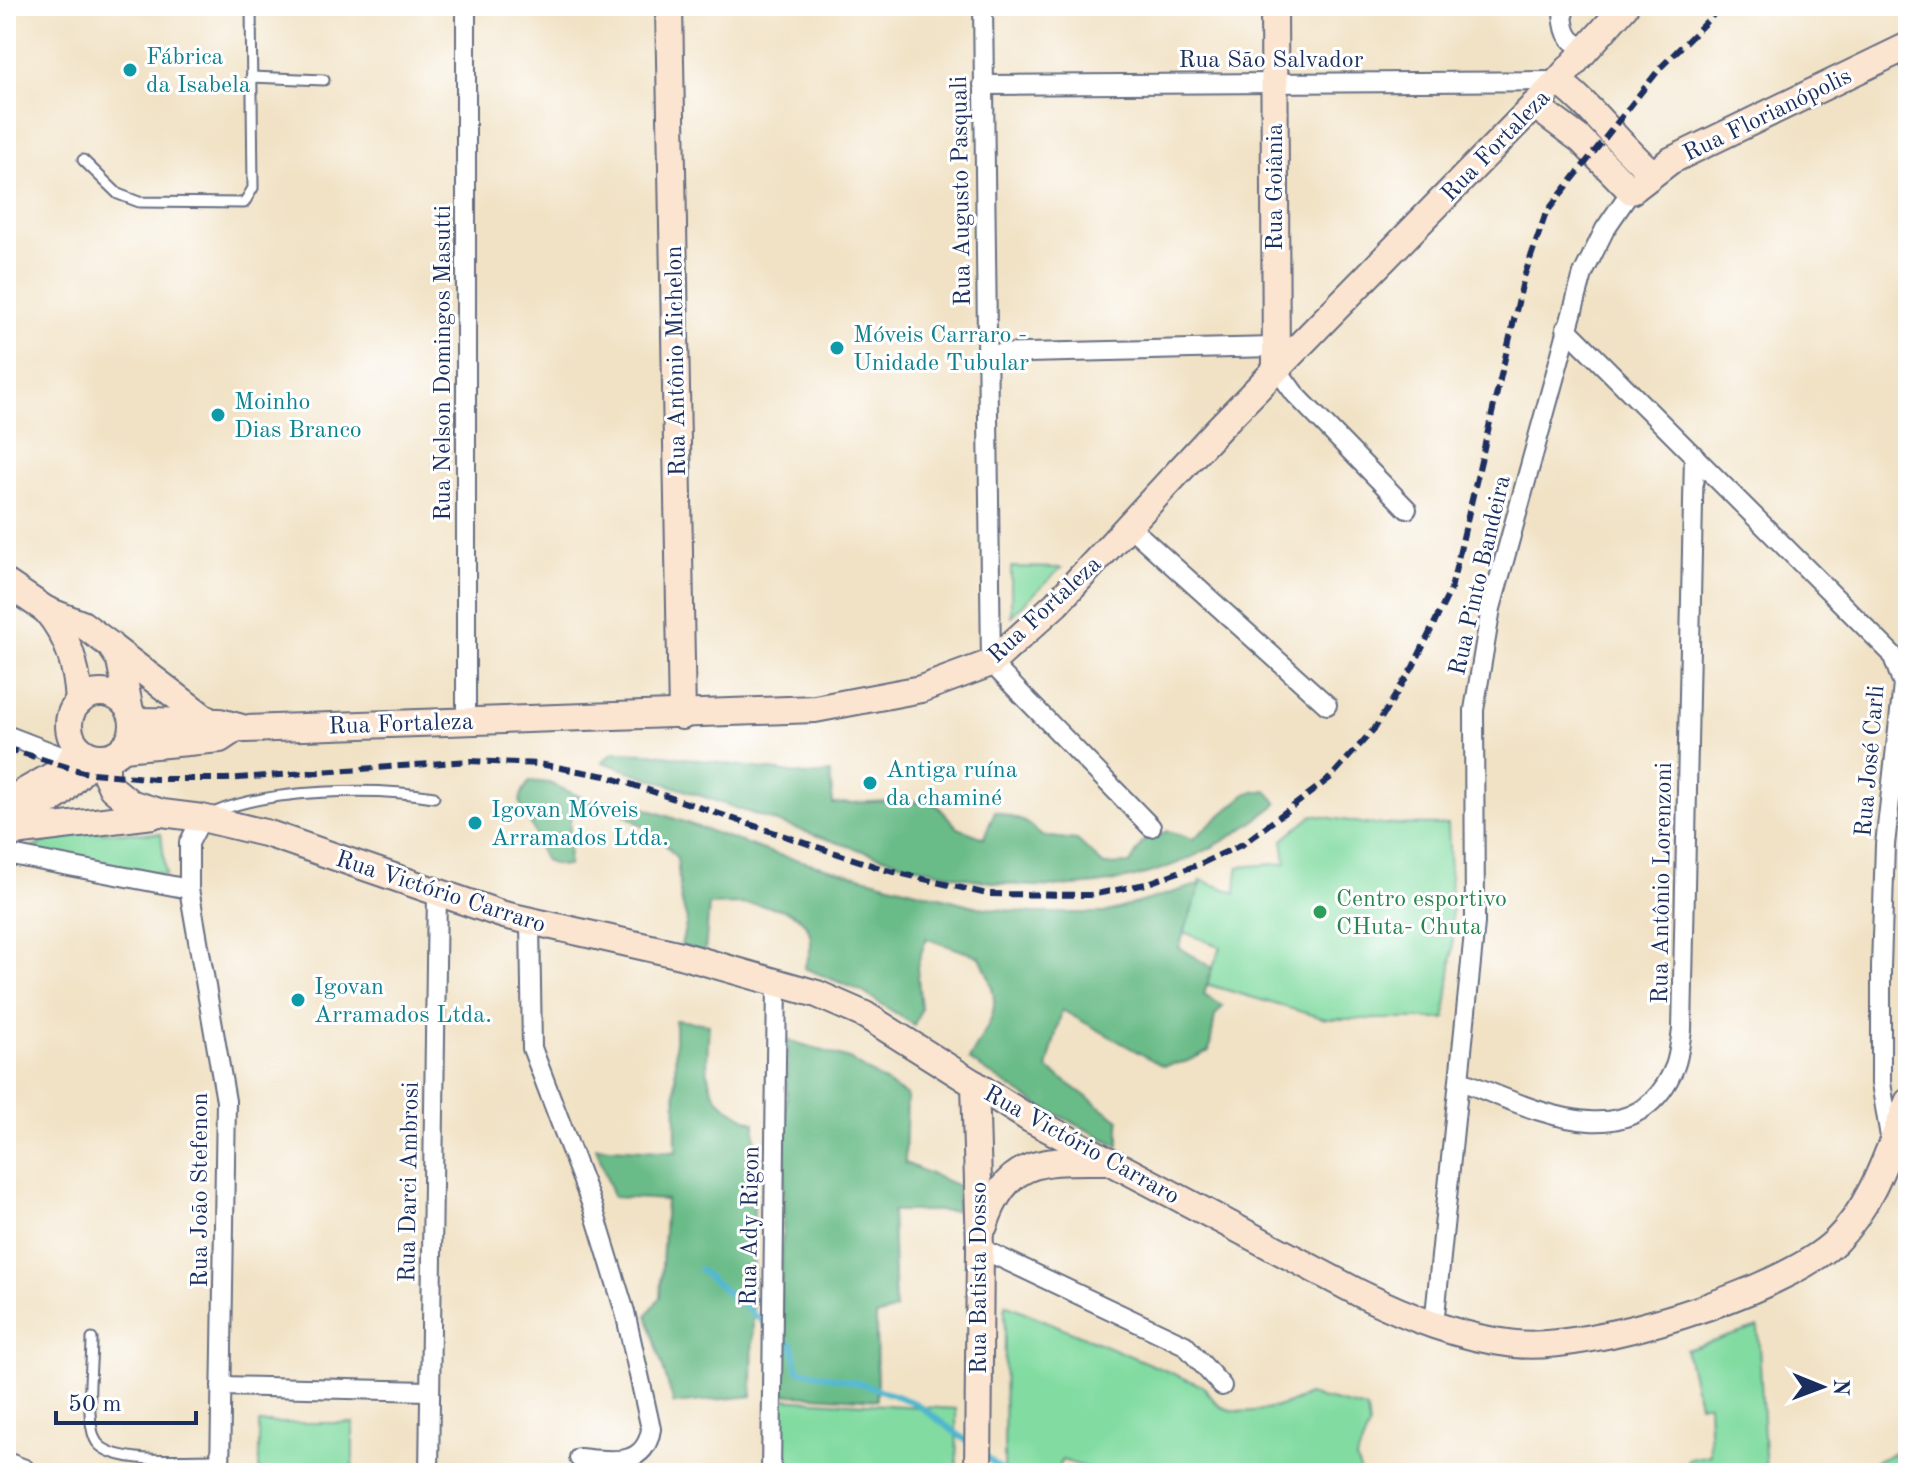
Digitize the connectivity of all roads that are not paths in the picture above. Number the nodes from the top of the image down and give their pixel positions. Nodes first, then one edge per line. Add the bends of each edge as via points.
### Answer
1 (251, 6) edge
2 (466, 6) edge
3 (669, 6) edge
4 (983, 6) edge
5 (1274, 6) edge
6 (1563, 6) edge
7 (1625, 6) edge
8 (1563, 27) junction
9 (1908, 46) edge
10 (1587, 48) junction
11 (251, 77) junction
12 (1562, 77) junction
13 (324, 80) dead end
14 (1274, 83) junction
15 (983, 85) junction
16 (1534, 105) junction
17 (83, 160) dead end
18 (1652, 173) junction
19 (1631, 191) junction
20 (1566, 328) junction
21 (986, 354) junction
22 (1275, 358) junction
23 (1694, 455) junction
24 (1407, 509) dead end
25 (1129, 526) junction
26 (6, 583) edge
27 (46, 610) junction
28 (110, 645) junction
29 (991, 663) junction
30 (79, 702) junction
31 (1327, 705) dead end
32 (131, 716) junction
33 (682, 716) junction
34 (466, 720) junction
35 (222, 726) junction
36 (6, 735) edge
37 (95, 754) junction
38 (6, 778) edge
39 (50, 790) junction
40 (434, 797) dead end
41 (6, 802) edge
42 (162, 813) junction
43 (202, 818) junction
44 (1151, 827) dead end
45 (6, 831) edge
46 (6, 854) edge
47 (189, 889) junction
48 (437, 892) junction
49 (530, 922) junction
50 (777, 980) junction
51 (1461, 1081) junction
52 (975, 1084) junction
53 (1908, 1102) edge
54 (1900, 1146) edge
55 (1111, 1161) junction
56 (980, 1243) junction
57 (1434, 1325) junction
58 (92, 1339) dead end
59 (221, 1386) junction
60 (1222, 1386) dead end
61 (428, 1391) junction
62 (6, 1457) edge
63 (579, 1458) dead end
64 (220, 1466) edge
65 (33, 1473) edge
66 (429, 1473) edge
67 (771, 1473) edge
68 (978, 1473) edge

1 - 11 lane
2 - 34 street, Rua Nelson Domingos Masutti
3 - 33 main road, Rua Antônio Michelon
4 - 15 street, Rua Augusto Pasquali
5 - 14 main road, Rua Goiânia
6 - 8 street
7 - 10 main road, Rua Fortaleza
8 - 10 street via 1572,42
8 - 12 street
9 - 18 main road, Rua Florianópolis
10 - 12 main road, Rua Fortaleza
11 - 13 lane
11 - 17 lane via 253,188 244,203 139,202 118,194
12 - 14 street, Rua São Salvador
12 - 16 main road, Rua Fortaleza
12 - 18 main road via 1621,146
14 - 15 street, Rua São Salvador
14 - 22 main road, Rua Goiânia
15 - 21 street, Rua Augusto Pasquali
16 - 19 main road via 1581,140
16 - 22 main road, Rua Fortaleza
18 - 19 main road, Rua Florianópolis
19 - 20 street, Rua Pinto Bandeira via 1593,251
20 - 23 street, Rua José Carli
20 - 51 street, Rua Pinto Bandeira via 1491,608 1474,710 1475,923
21 - 22 street
21 - 29 street, Rua Augusto Pasquali
22 - 24 street via 1295,394
22 - 25 main road, Rua Fortaleza
23 - 51 street, Rua Antônio Lorenzoni via 1682,1030 1675,1067 1654,1099 1625,1118 1596,1124 1567,1121
23 - 54 street, Rua José Carli via 1892,654 1900,669 1903,685 1885,845 1881,1083
25 - 29 main road, Rua Fortaleza
25 - 31 street
26 - 27 main road
27 - 28 main road via 82,624
27 - 30 main road via 68,641
28 - 32 main road via 120,660
28 - 35 main road
29 - 33 main road, Rua Fortaleza via 921,689 858,704
29 - 44 street
30 - 32 main road via 106,694 124,703
30 - 37 main road via 69,730
32 - 35 main road, Rua Fortaleza
32 - 37 main road via 130,740
33 - 34 main road, Rua Fortaleza
34 - 35 main road, Rua Fortaleza
35 - 37 main road, Rua Fortaleza via 220,739
36 - 37 street
37 - 39 main road
37 - 42 main road, Rua Victório Carraro via 112,788 130,803
38 - 39 main road
39 - 41 main road
39 - 45 main road
40 - 43 lane via 399,791 298,795 231,805
42 - 43 main road, Rua Victório Carraro
42 - 45 main road
43 - 47 street, Rua João Stefenon via 189,843
43 - 48 main road, Rua Victório Carraro via 269,834
46 - 47 street
47 - 59 street, Rua João Stefenon via 226,1101
48 - 49 main road, Rua Victório Carraro
48 - 61 street, Rua Darci Ambrosi
49 - 50 main road, Rua Victório Carraro
49 - 63 street via 532,1048 593,1208 625,1312 651,1429 649,1443 637,1457
50 - 52 main road, Rua Victório Carraro via 865,1015
50 - 67 street, Rua Ady Rigon
51 - 57 street, Rua Pinto Bandeira
52 - 55 main road, Rua Victório Carraro
52 - 56 main road, Rua Batista Dosso
53 - 54 main road, Rua Victório Carraro
54 - 57 main road, Rua Victório Carraro via 1834,1243 1771,1283 1733,1299 1562,1344 1514,1344
55 - 56 main road via 1050,1161 1024,1169 1002,1185
55 - 57 main road, Rua Victório Carraro via 1359,1293
56 - 60 street via 1185,1345
56 - 68 main road, Rua Batista Dosso
58 - 64 lane via 91,1415 104,1452
59 - 61 street
59 - 64 street, Rua João Stefenon
61 - 66 street, Rua Darci Ambrosi
62 - 65 lane

